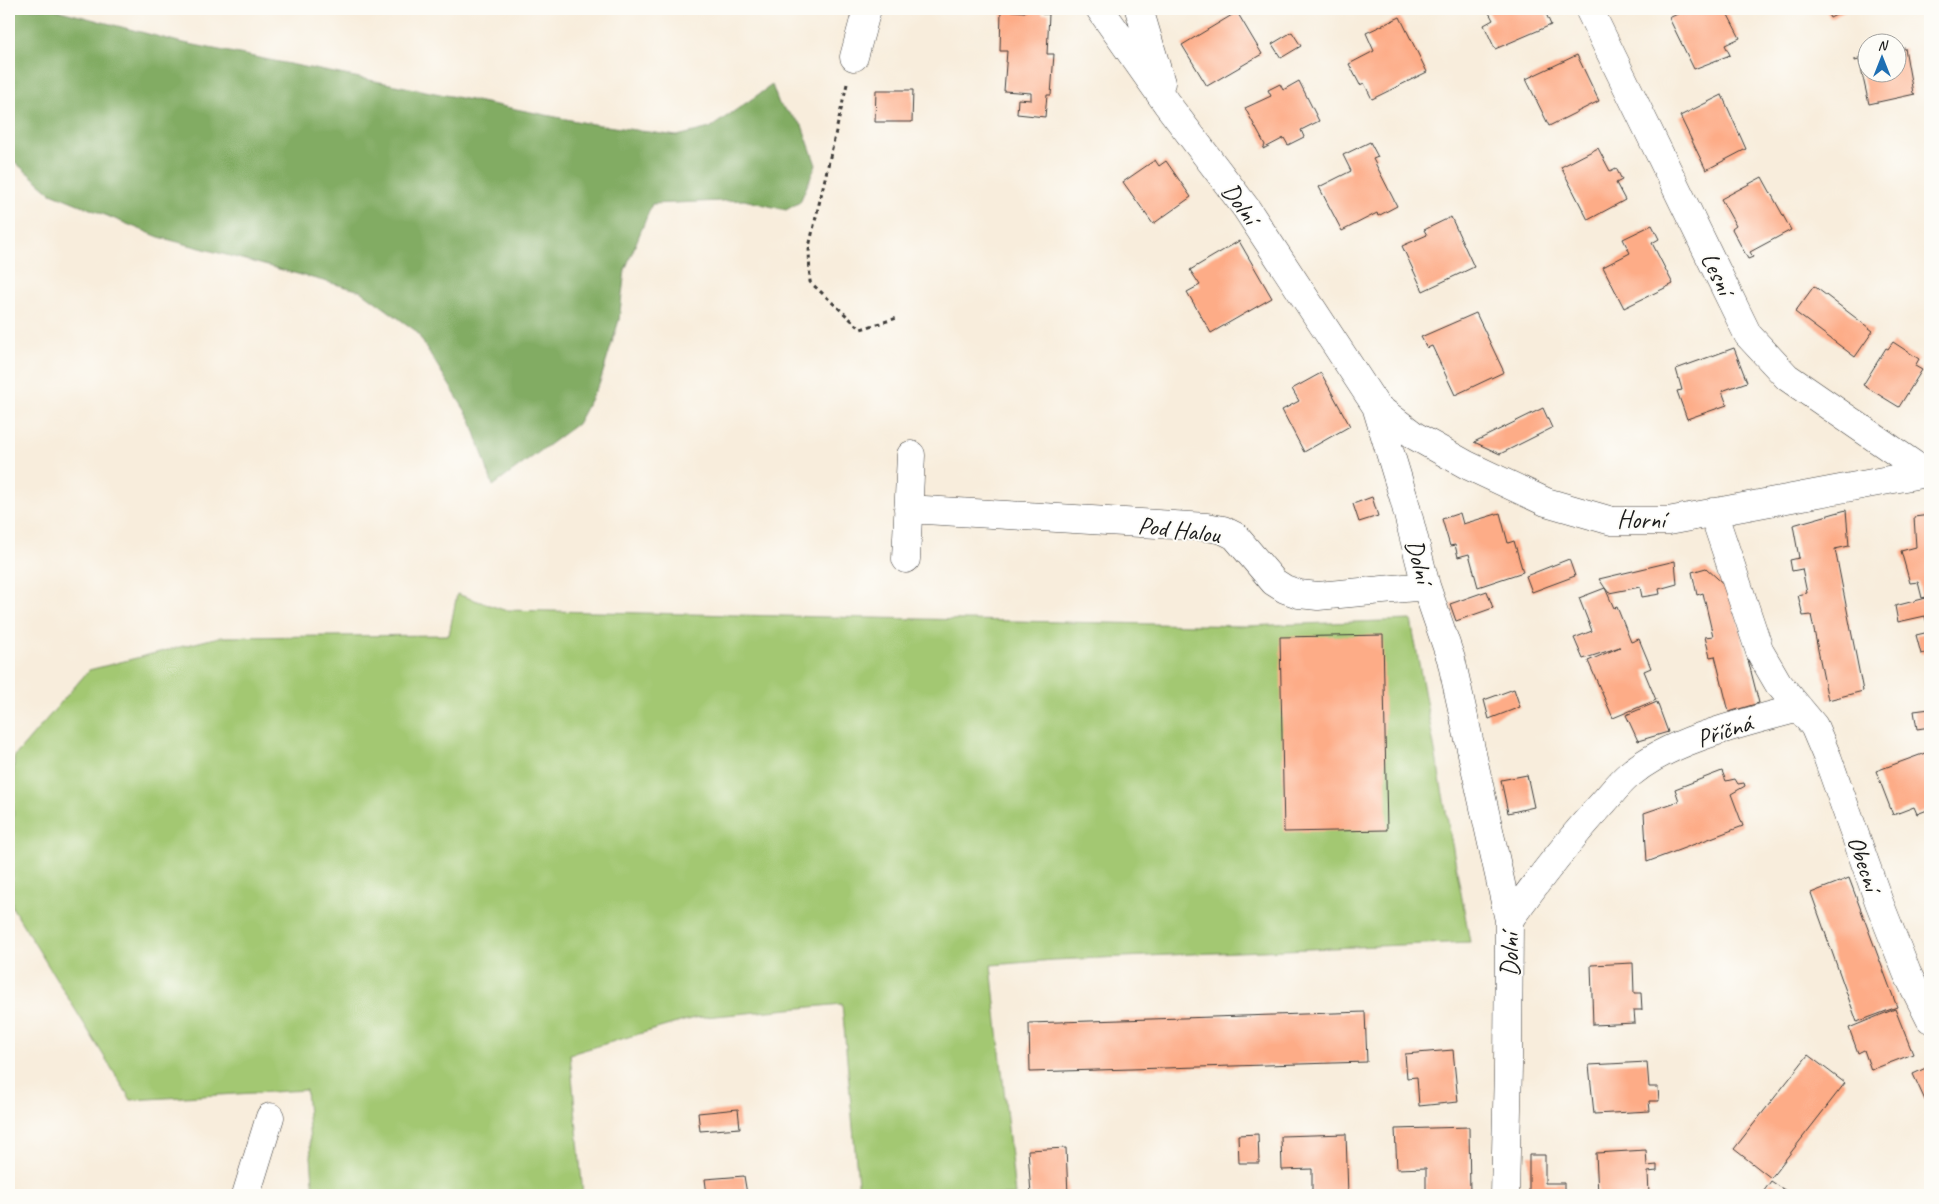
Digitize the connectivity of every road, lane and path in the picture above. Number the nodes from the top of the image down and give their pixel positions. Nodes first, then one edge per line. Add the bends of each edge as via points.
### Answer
1 (867, 9) edge
2 (1100, 9) edge
3 (1139, 9) edge
4 (1589, 9) edge
5 (854, 57) joint
6 (1167, 104) junction
7 (897, 318) dead end
8 (1376, 406) junction
9 (911, 456) dead end
10 (1928, 474) edge
11 (908, 509) junction
12 (1713, 512) junction
13 (906, 559) dead end
14 (1426, 586) junction
15 (1799, 708) junction
16 (1509, 920) junction
17 (1930, 1019) edge
18 (270, 1118) dead end
19 (246, 1195) edge
20 (1506, 1195) edge

1 - 5 street
2 - 6 street, Dolní
3 - 6 street
4 - 10 street, Lesní via 1748,335 1787,377
5 - 7 path via 809,247 810,282 861,329
6 - 8 street, Dolní via 1246,208
8 - 12 street, Horní via 1415,436 1467,465 1546,502 1612,521 1668,521
8 - 14 street, Dolní
9 - 11 street
10 - 12 street, Horní
11 - 13 street
11 - 14 street, Pod Halou via 1223,530 1235,536 1274,582 1299,594 1318,596
12 - 15 street via 1760,652 1778,683
14 - 16 street, Dolní via 1451,658
15 - 16 street, Příčná via 1739,724 1670,749 1630,774 1586,822
15 - 17 street, Obecní via 1814,726 1828,758 1879,902 1907,973
16 - 20 street, Dolní
18 - 19 street

